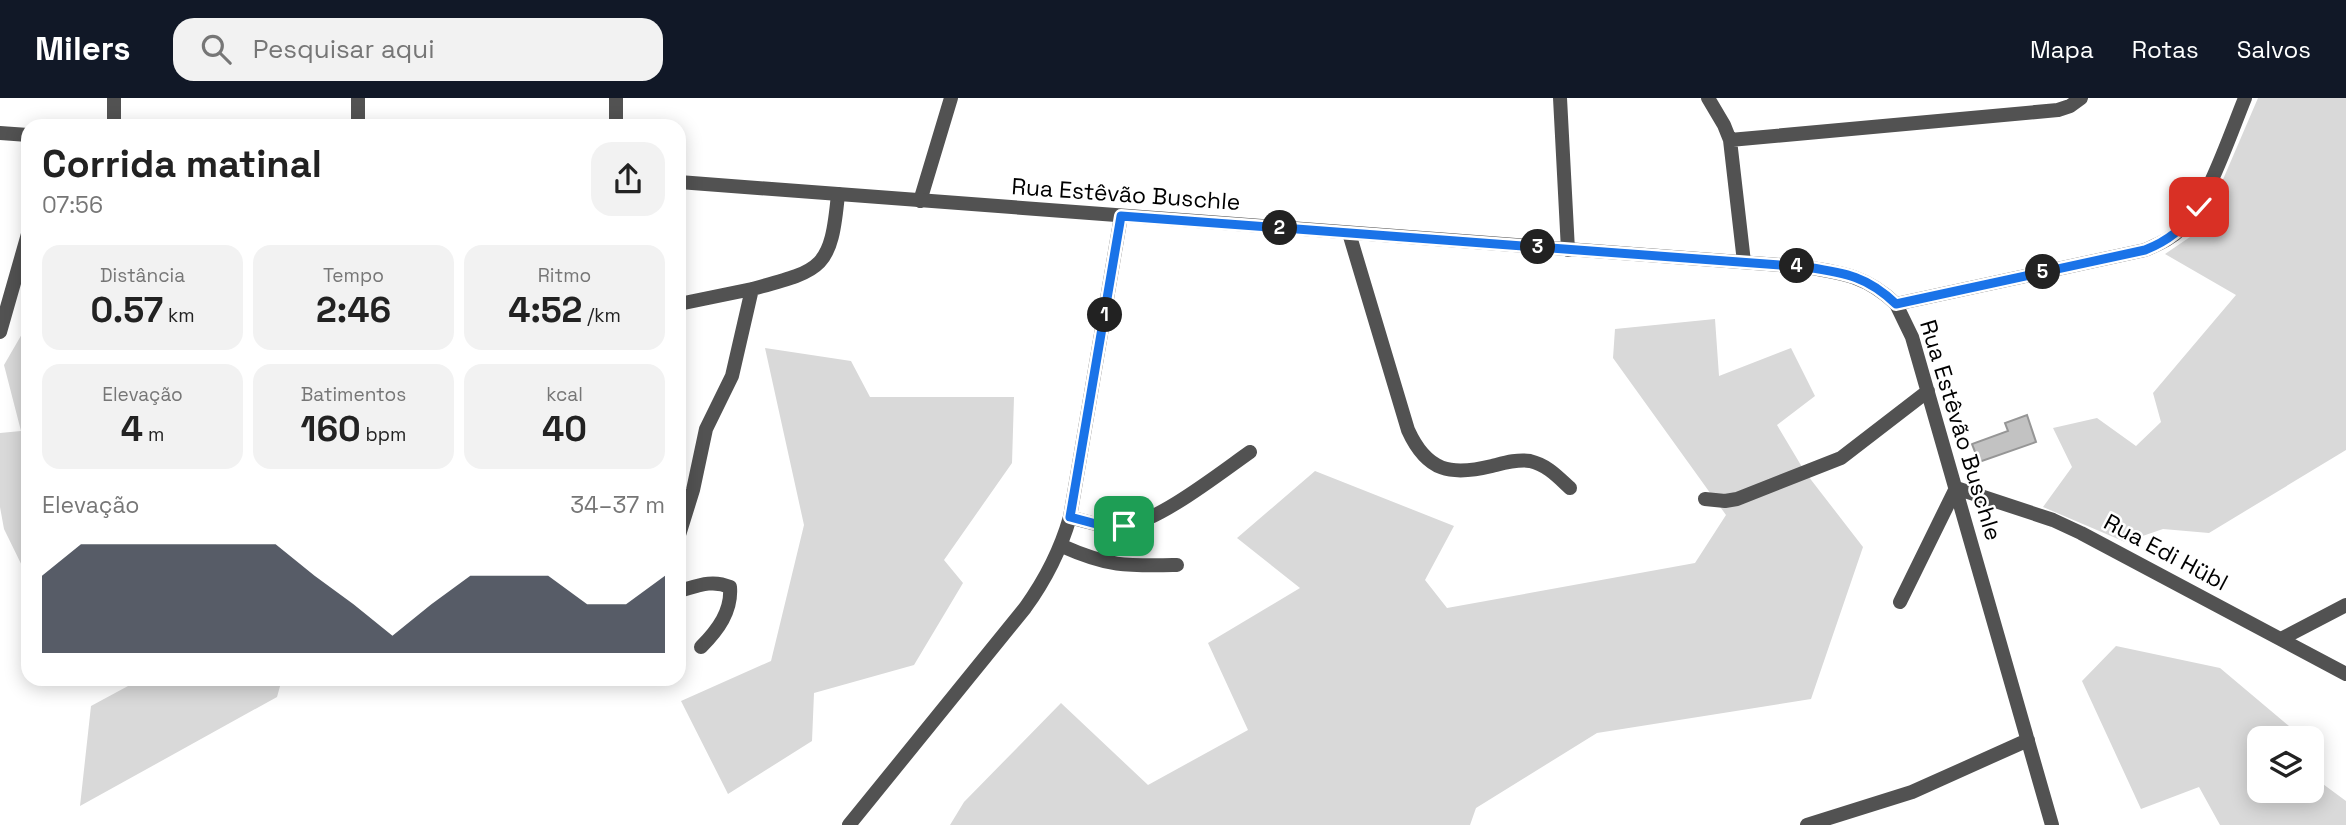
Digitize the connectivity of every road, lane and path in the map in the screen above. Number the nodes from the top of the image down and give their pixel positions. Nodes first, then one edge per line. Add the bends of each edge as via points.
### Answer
1 (114, 98) edge
2 (358, 98) edge
3 (616, 98) edge
4 (951, 98) edge
5 (1559, 98) edge
6 (1708, 98) edge
7 (2245, 98) edge
8 (2081, 99) edge
9 (114, 119) edge
10 (358, 119) edge
11 (616, 119) edge
12 (0, 133) edge
13 (21, 134) edge
14 (1730, 140) junction
15 (686, 183) edge
16 (838, 194) junction
17 (920, 201) junction
18 (1121, 216) junction
19 (1349, 233) junction
20 (1568, 250) junction
21 (21, 258) edge
22 (1744, 262) junction
23 (752, 289) junction
24 (686, 303) edge
25 (1896, 304) junction
26 (0, 331) edge
27 (1928, 391) junction
28 (1250, 453) dead end
29 (1570, 488) dead end
30 (1956, 488) junction
31 (1705, 499) dead end
32 (686, 513) edge
33 (1070, 517) junction
34 (1062, 547) junction
35 (1177, 565) dead end
36 (686, 589) edge
37 (1900, 602) dead end
38 (2346, 605) edge
39 (2281, 639) junction
40 (701, 647) dead end
41 (2346, 674) edge
42 (2028, 740) junction
43 (849, 825) edge
44 (1807, 825) edge
45 (2052, 825) edge

1 - 9 street
2 - 10 street
3 - 11 street
4 - 17 street
5 - 20 street
6 - 14 street
7 - 25 street via 2199,207 2182,229 2160,244
8 - 14 street via 2058,110
12 - 13 street
14 - 22 street
15 - 16 street, Rua Estêvão Buschle
16 - 17 street, Rua Estêvão Buschle
16 - 23 street via 834,234 823,260 799,275
17 - 18 street, Rua Estêvão Buschle
18 - 19 street, Rua Estêvão Buschle
18 - 33 street
19 - 20 street, Rua Estêvão Buschle
19 - 29 street via 1408,430 1419,450 1436,466 1456,472 1529,461 1548,468
20 - 22 street, Rua Estêvão Buschle
21 - 26 street
22 - 25 street, Rua Estêvão Buschle via 1856,277 1880,288
23 - 24 street
23 - 32 street via 732,376 706,429
25 - 27 street, Rua Estêvão Buschle via 1912,337
27 - 30 street, Rua Estêvão Buschle
27 - 31 street via 1841,458 1737,499
28 - 33 street via 1138,523 1111,526
30 - 37 street
30 - 39 street, Rua Edi Hübl via 2081,533
30 - 42 street, Rua Estêvão Buschle
33 - 34 street
34 - 35 street via 1121,566
34 - 43 street via 1025,608
36 - 40 street via 708,583 730,587 731,599 721,625
38 - 39 street
39 - 41 street, Rua Edi Hübl
42 - 44 street via 1912,792
42 - 45 street, Rua Estêvão Buschle

